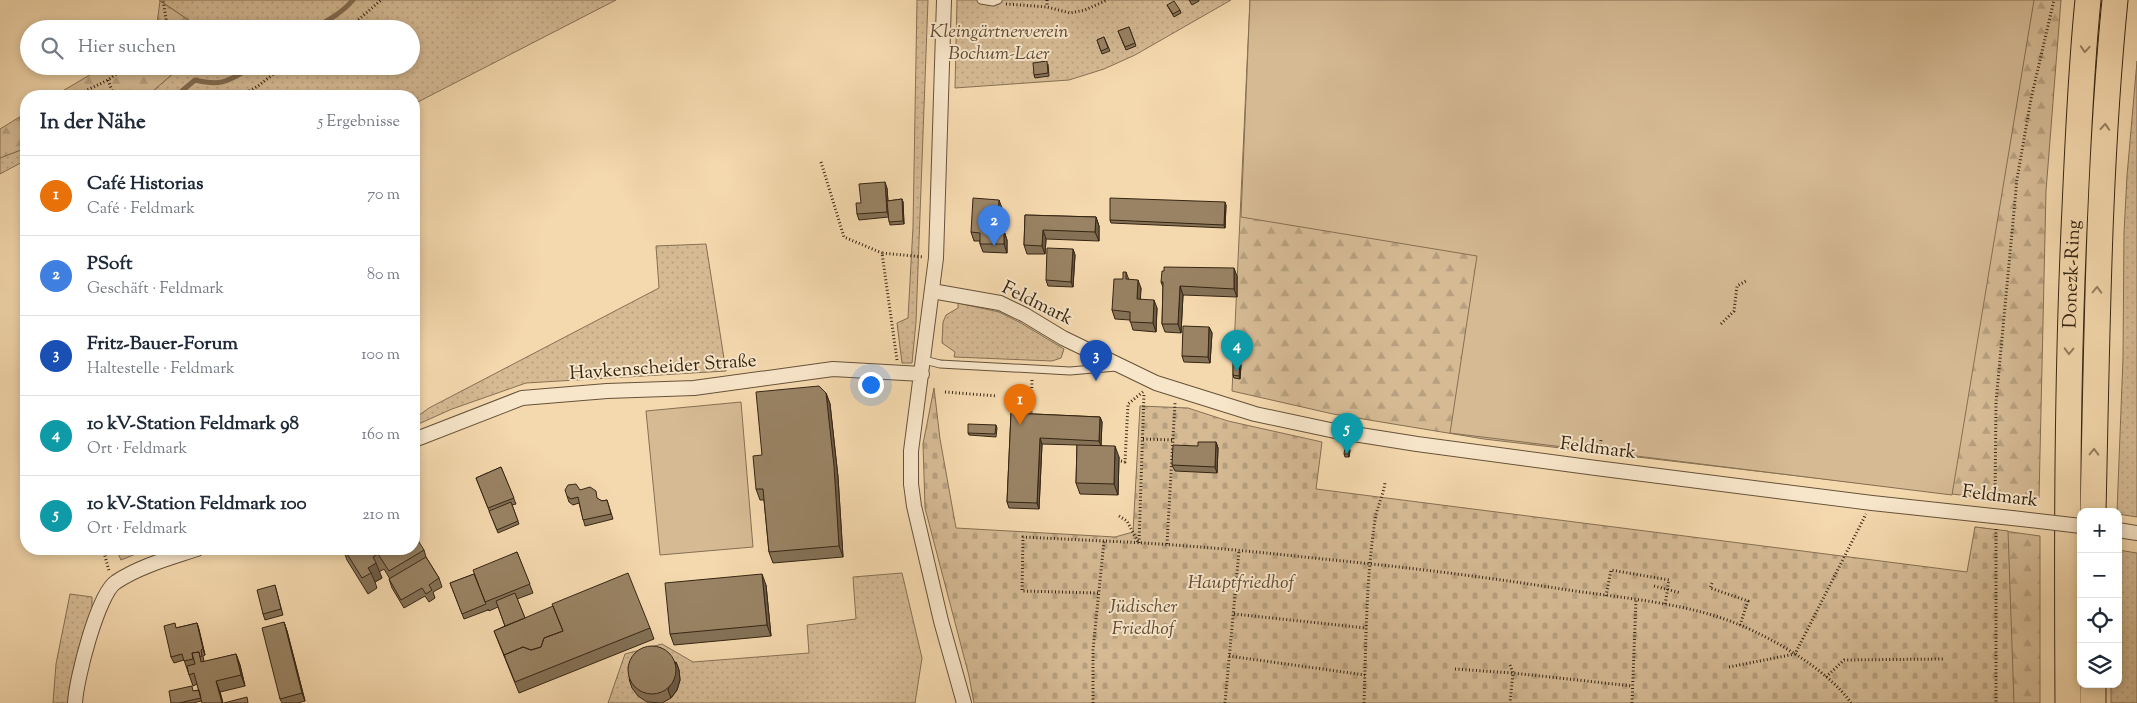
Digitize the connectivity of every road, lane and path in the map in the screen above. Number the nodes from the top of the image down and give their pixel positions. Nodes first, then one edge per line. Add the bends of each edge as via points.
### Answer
1 (164, 0) edge
2 (382, 0) edge
3 (944, 0) edge
4 (981, 0) edge
5 (1046, 0) edge
6 (1107, 0) edge
7 (2054, 0) edge
8 (2088, 0) edge
9 (2115, 0) edge
10 (996, 1) edge
11 (1047, 7) junction
12 (166, 20) edge
13 (359, 20) edge
14 (115, 75) edge
15 (272, 75) edge
16 (108, 80) junction
17 (87, 90) edge
18 (112, 90) edge
19 (251, 90) edge
20 (821, 162) dead end
21 (882, 253) junction
22 (936, 258) junction
23 (1746, 281) dead end
24 (932, 291) junction
25 (1722, 324) dead end
26 (924, 360) junction
27 (1119, 367) junction
28 (899, 373) junction
29 (922, 374) junction
30 (1032, 380) dead end
31 (1156, 383) junction
32 (1176, 390) junction
33 (1144, 391) junction
34 (945, 392) dead end
35 (997, 396) dead end
36 (1031, 419) edge
37 (420, 438) edge
38 (1143, 439) junction
39 (1173, 440) junction
40 (1121, 462) dead end
41 (1385, 483) dead end
42 (1872, 503) junction
43 (2093, 508) edge
44 (1996, 515) junction
45 (1120, 516) dead end
46 (2077, 526) edge
47 (2122, 531) edge
48 (2137, 533) edge
49 (1104, 541) junction
50 (1139, 542) junction
51 (1167, 544) junction
52 (1239, 551) junction
53 (105, 555) edge
54 (179, 555) edge
55 (1369, 564) junction
56 (1712, 583) dead end
57 (112, 585) junction
58 (1654, 586) dead end
59 (1667, 589) junction
60 (1098, 593) junction
61 (1681, 593) dead end
62 (1606, 596) junction
63 (1636, 600) junction
64 (1665, 605) junction
65 (1234, 614) junction
66 (1740, 625) junction
67 (1366, 628) junction
68 (1795, 654) junction
69 (1229, 656) junction
70 (1944, 659) dead end
71 (1510, 666) dead end
72 (1729, 667) dead end
73 (1455, 669) dead end
74 (1513, 672) junction
75 (1365, 675) junction
76 (1826, 677) junction
77 (1632, 686) junction
78 (2093, 688) edge
79 (75, 703) edge
80 (964, 703) edge
81 (1093, 703) edge
82 (1225, 703) edge
83 (1364, 703) edge
84 (1510, 703) edge
85 (1632, 703) edge
86 (1851, 703) edge
87 (1996, 703) edge
88 (2068, 703) edge
89 (2093, 703) edge

1 - 12 path
2 - 13 path
3 - 22 street
4 - 10 lane
5 - 11 path
6 - 11 path via 1070,13
7 - 44 path via 2017,179 1996,402
8 -> 88 highway, Donezk-Ring via 2070,318
43 -> 9 highway, Donezk-Ring via 2102,167
10 - 11 path
14 - 16 path
15 - 19 path
16 - 17 path
16 - 18 path
20 - 21 path via 844,237
21 - 22 path
21 - 28 path
22 - 24 street
23 - 25 path via 1737,286 1734,311
24 - 26 street
24 - 27 street, Feldmark via 1000,303
26 - 27 lane, Feldmark via 940,364 1070,371
26 - 29 street
27 - 31 street, Feldmark
28 - 29 street, Havkenscheider Straße
28 - 37 street, Havkenscheider Straße via 833,369 694,388 607,390 522,398
29 - 80 street via 911,451 911,484 940,621
30 - 36 path
31 - 32 street, Feldmark
31 - 33 path
32 - 39 path
32 - 42 street, Feldmark via 1255,414 1335,431
33 - 38 path
33 - 40 path via 1128,404 1125,462
34 - 35 path
38 - 39 path
38 - 50 path
39 - 51 path
41 - 55 path via 1375,517
42 - 44 street, Feldmark
42 - 68 path
44 - 46 street, Feldmark, bridge
44 - 87 path
45 - 50 path
47 - 48 street
49 - 50 path
49 - 60 path
49 - 60 path via 1023,537 1022,591
50 - 51 path
51 - 52 path
52 - 55 path
52 - 65 path
53 - 57 path
54 - 57 street via 149,565
55 - 62 path
55 - 67 path
56 - 66 path via 1710,588 1748,601
57 - 79 street via 101,604 90,638
58 - 59 path
59 - 61 path
59 - 62 path via 1669,580 1611,570
59 - 64 path
60 - 81 path
62 - 63 path
63 - 64 path
63 - 77 path
64 - 66 path
65 - 67 path
65 - 69 path
66 - 68 path
67 - 75 path
68 - 72 path
68 - 76 path
69 - 75 path
69 - 82 path
70 - 76 path via 1844,660
71 - 74 path
73 - 74 path
74 - 77 path
74 - 84 path
75 - 83 path
76 - 86 path
77 - 85 path
78 - 89 highway

